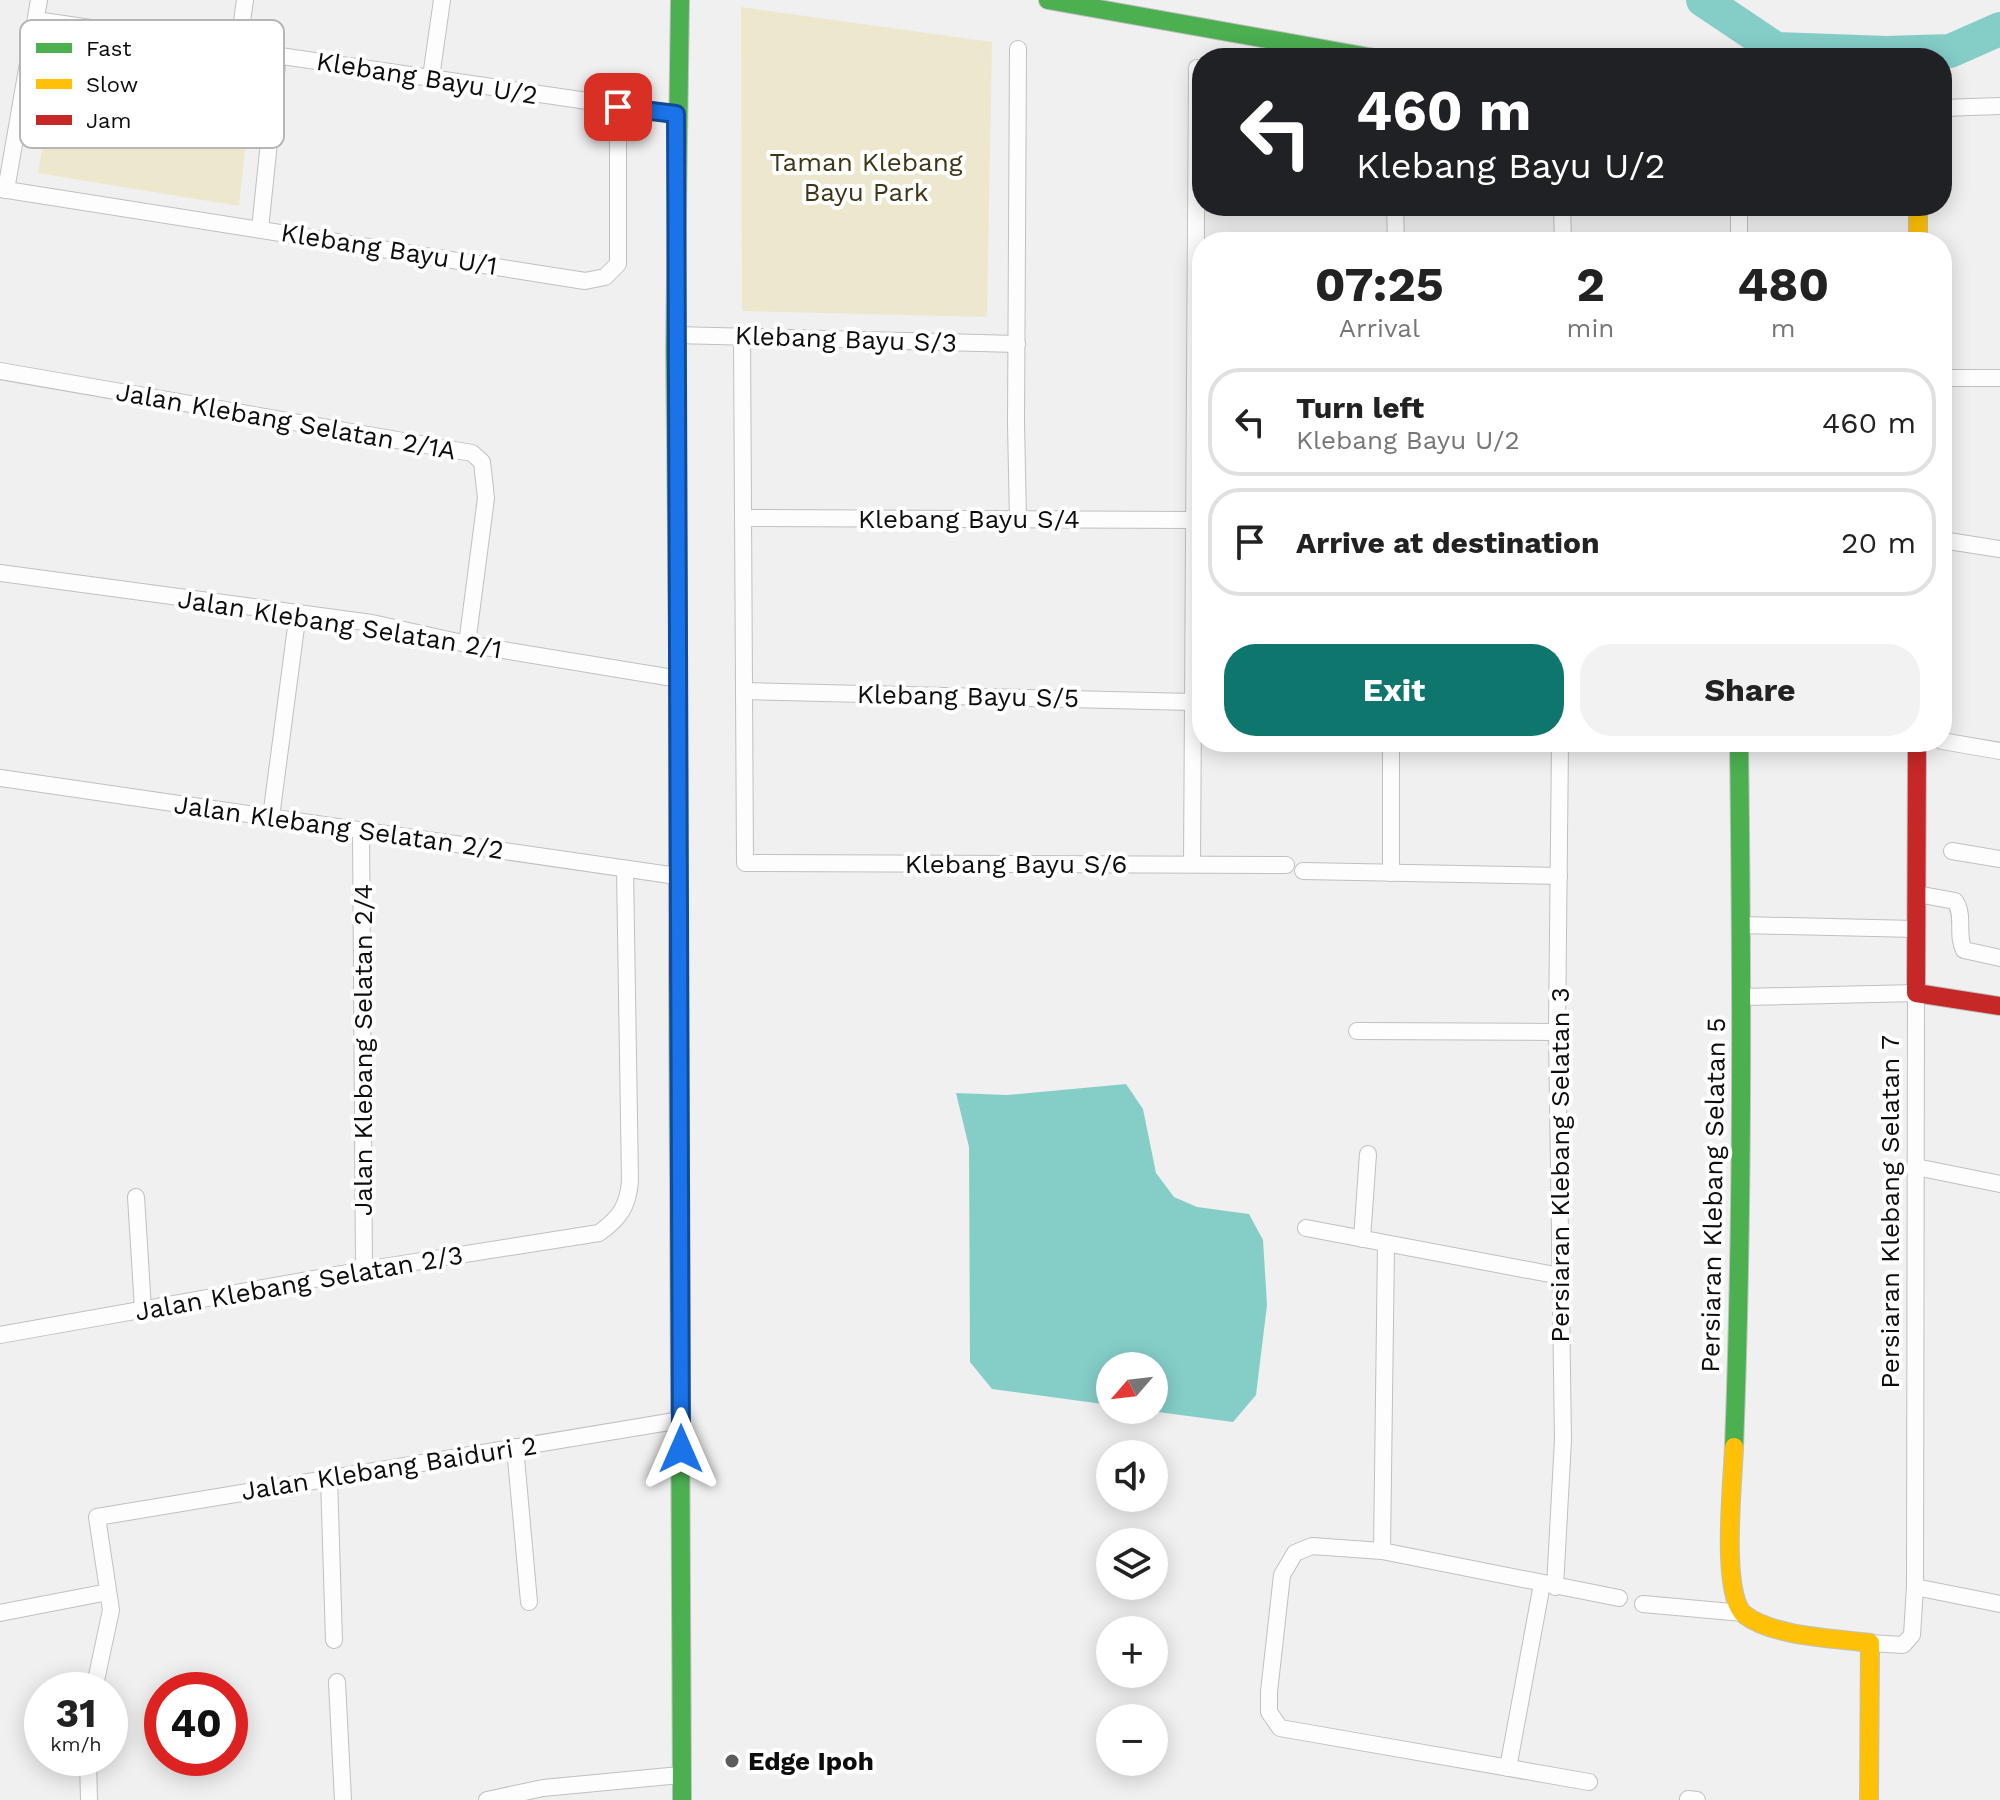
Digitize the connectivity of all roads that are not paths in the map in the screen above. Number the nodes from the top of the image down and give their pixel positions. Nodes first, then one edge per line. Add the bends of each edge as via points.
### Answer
1 (39, 0) edge
2 (245, 0) edge
3 (442, 0) edge
4 (680, 0) edge
5 (1048, 0) edge
6 (36, 20) edge
7 (242, 20) edge
8 (1318, 48) edge
9 (1018, 49) dead end
10 (284, 56) edge
11 (431, 77) junction
12 (20, 102) edge
13 (2000, 106) edge
14 (618, 107) junction
15 (1952, 108) edge
16 (676, 114) junction
17 (268, 148) edge
18 (3, 189) edge
19 (260, 229) junction
20 (675, 335) junction
21 (742, 336) junction
22 (1017, 344) junction
23 (0, 371) edge
24 (1952, 378) edge
25 (2000, 378) edge
26 (744, 518) junction
27 (1018, 519) junction
28 (1192, 520) edge
29 (1952, 542) edge
30 (2000, 549) edge
31 (0, 573) edge
32 (298, 612) junction
33 (467, 644) junction
34 (679, 679) junction
35 (744, 691) junction
36 (1192, 702) edge
37 (1952, 743) edge
38 (2000, 751) edge
39 (1193, 752) edge
40 (1391, 752) edge
41 (1560, 752) edge
42 (1739, 752) edge
43 (1917, 752) edge
44 (0, 778) edge
45 (271, 817) junction
46 (361, 830) junction
47 (1952, 851) dead end
48 (2000, 859) edge
49 (1192, 864) junction
50 (1286, 865) dead end
51 (625, 869) junction
52 (1303, 871) dead end
53 (1391, 873) junction
54 (677, 876) junction
55 (1559, 876) junction
56 (1917, 894) junction
57 (1740, 925) junction
58 (1916, 929) junction
59 (2000, 958) edge
60 (1916, 993) junction
61 (1742, 997) junction
62 (2000, 1006) edge
63 (1357, 1031) dead end
64 (1557, 1032) junction
65 (1368, 1154) dead end
66 (1916, 1167) junction
67 (2000, 1184) edge
68 (136, 1197) dead end
69 (1306, 1228) dead end
70 (1362, 1239) junction
71 (1386, 1245) junction
72 (364, 1270) junction
73 (1560, 1276) junction
74 (143, 1309) junction
75 (0, 1335) edge
76 (681, 1420) junction
77 (515, 1447) junction
78 (329, 1478) junction
79 (1382, 1551) junction
80 (1548, 1586) junction
81 (1915, 1587) junction
82 (108, 1592) junction
83 (1619, 1598) dead end
84 (529, 1602) dead end
85 (1643, 1604) dead end
86 (2000, 1604) edge
87 (0, 1613) edge
88 (1743, 1613) junction
89 (334, 1640) dead end
90 (1870, 1643) junction
91 (98, 1672) edge
92 (337, 1682) dead end
93 (1508, 1768) junction
94 (680, 1775) junction
95 (88, 1776) edge
96 (1589, 1782) dead end
97 (544, 1794) edge
98 (89, 1800) edge
99 (343, 1800) edge
100 (487, 1800) edge
101 (682, 1800) edge
102 (1869, 1800) edge

1 - 6 street
2 - 7 street
3 - 11 street
4 - 16 street
5 - 8 street
9 - 22 street
10 - 11 street, Klebang Bayu U/2
11 - 14 street, Klebang Bayu U/2
12 - 18 street
13 - 15 street
14 - 16 street, Klebang Bayu U/2
14 - 19 street, Klebang Bayu U/1 via 618,264 605,277 585,281
16 - 20 street
17 - 19 street
18 - 19 street, Klebang Bayu U/1
20 - 21 street, Klebang Bayu S/3
20 - 34 street
21 - 22 street, Klebang Bayu S/3
21 - 26 street
22 - 27 street
23 - 33 street, Jalan Klebang Selatan 2/1A via 472,453 482,462 486,498
24 - 25 street
26 - 27 street, Klebang Bayu S/4
26 - 35 street
27 - 28 street, Klebang Bayu S/4
29 - 30 street
31 - 32 street, Jalan Klebang Selatan 2/1
32 - 33 street, Jalan Klebang Selatan 2/1
32 - 45 street
33 - 34 street, Jalan Klebang Selatan 2/1
34 - 54 street
35 - 36 street, Klebang Bayu S/5
35 - 49 street, Klebang Bayu S/6 via 745,863
37 - 38 street
39 - 49 street
40 - 53 street
41 - 55 street, Persiaran Klebang Selatan 3
42 - 57 street, Persiaran Klebang Selatan 5
43 - 56 street, Persiaran Klebang Selatan 7
44 - 45 street, Jalan Klebang Selatan 2/2
45 - 46 street, Jalan Klebang Selatan 2/2
46 - 51 street, Jalan Klebang Selatan 2/2
46 - 72 street, Jalan Klebang Selatan 2/4
47 - 48 street
49 - 50 street, Klebang Bayu S/6
51 - 54 street, Jalan Klebang Selatan 2/2
51 - 72 street, Jalan Klebang Selatan 2/3 via 630,1181 624,1210 599,1233
52 - 53 street
53 - 55 street
54 - 76 street
55 - 64 street, Persiaran Klebang Selatan 3
56 - 58 street, Persiaran Klebang Selatan 7
56 - 59 street via 1955,901 1964,950
57 - 58 street
57 - 61 street, Persiaran Klebang Selatan 5
58 - 60 street, Persiaran Klebang Selatan 7
60 - 61 street
60 - 62 street
60 - 66 street, Persiaran Klebang Selatan 7
61 - 88 street, Persiaran Klebang Selatan 5 via 1740,1290 1730,1573
63 - 64 street
64 - 73 street, Persiaran Klebang Selatan 3
65 - 70 street
66 - 67 street
66 - 81 street, Persiaran Klebang Selatan 7
68 - 74 street
69 - 70 street
70 - 71 street
71 - 73 street
71 - 79 street
72 - 74 street, Jalan Klebang Selatan 2/3
73 - 80 street, Persiaran Klebang Selatan 3 via 1563,1440
74 - 75 street, Jalan Klebang Selatan 2/3
76 - 77 street, Jalan Klebang Baiduri 2
76 - 94 street
77 - 78 street, Jalan Klebang Baiduri 2
77 - 84 street
78 - 82 street, Jalan Klebang Baiduri 2 via 97,1517
78 - 89 street
79 - 80 street
79 - 93 street via 1312,1546 1295,1553 1282,1575 1269,1712 1280,1728
80 - 83 street
80 - 93 street, Persiaran Klebang Selatan 3
81 - 86 street
81 - 90 street, Persiaran Klebang Selatan 7 via 1912,1635 1903,1645
82 - 87 street
82 - 91 street via 111,1610
85 - 88 street
88 - 90 street via 1772,1627
90 - 102 street
92 - 99 street
93 - 96 street
94 - 97 street
94 - 101 street
95 - 98 street
97 - 100 street

